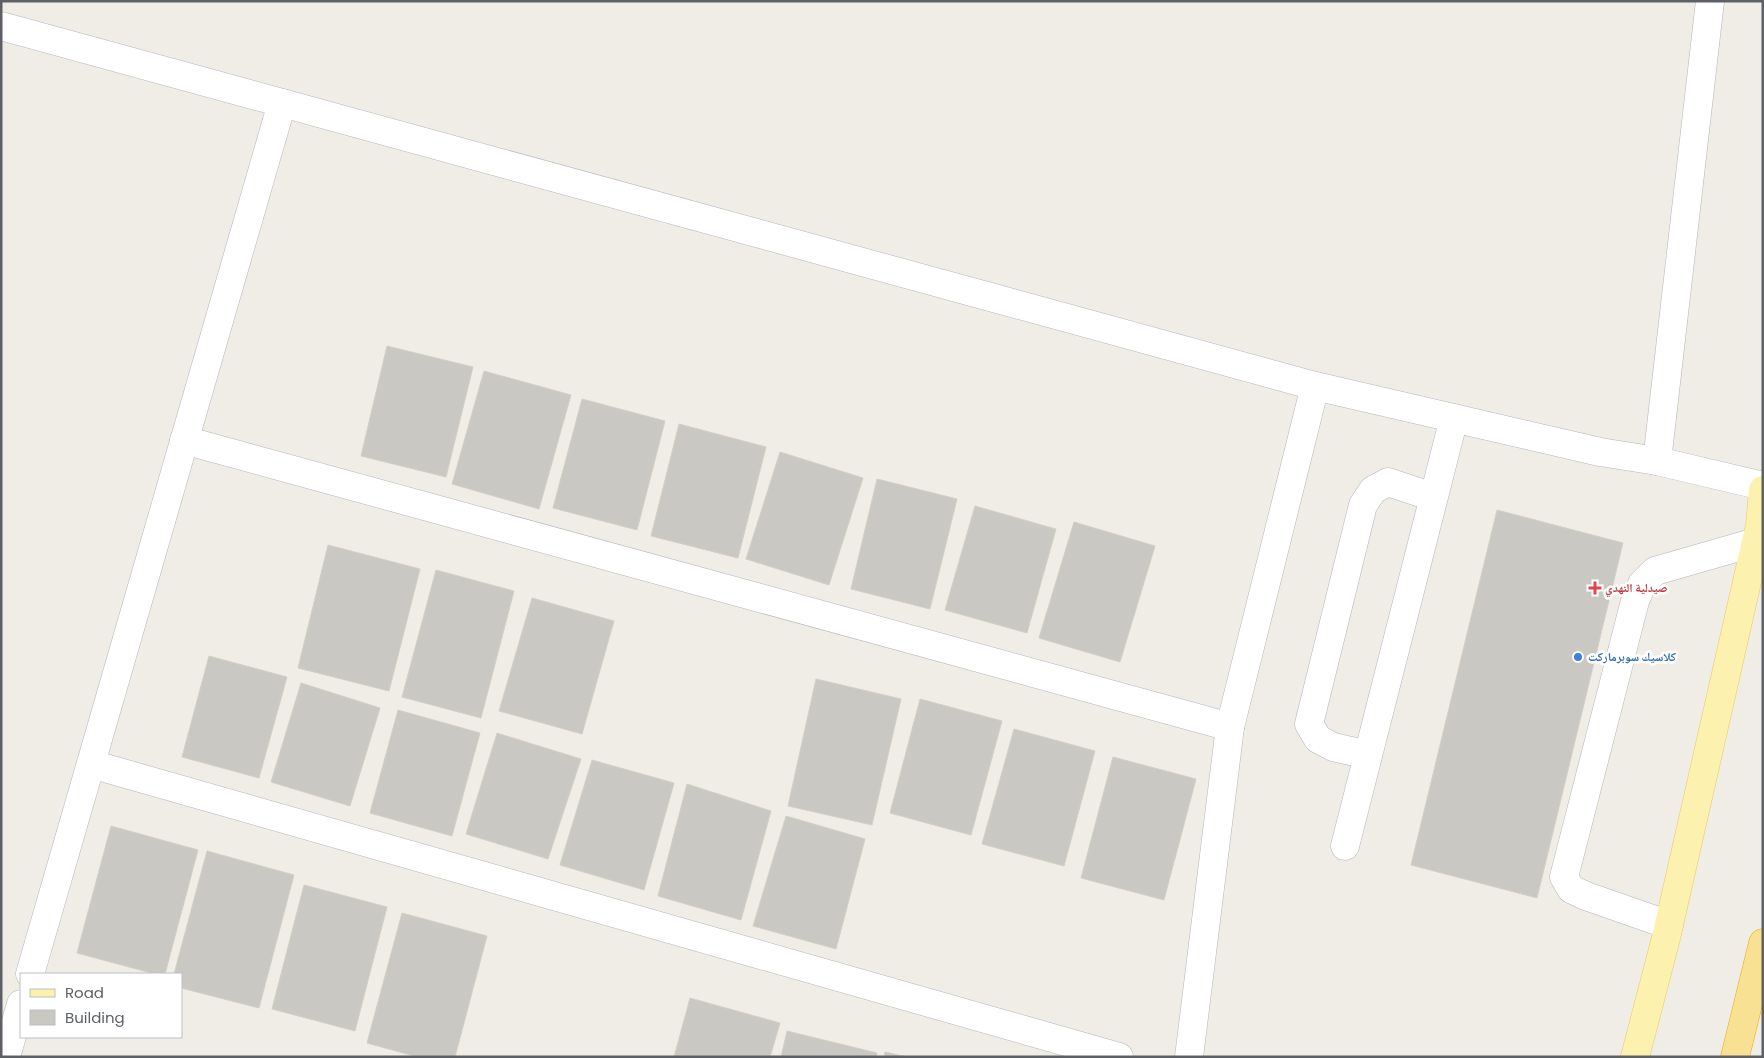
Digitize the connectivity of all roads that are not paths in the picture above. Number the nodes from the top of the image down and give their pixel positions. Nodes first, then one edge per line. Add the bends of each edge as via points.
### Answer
1 (1710, 1) edge
2 (1, 26) edge
3 (282, 103) junction
4 (1315, 386) junction
5 (1454, 418) junction
6 (184, 440) junction
7 (1657, 461) junction
8 (1763, 486) edge
9 (1763, 490) edge
10 (1433, 497) junction
11 (1758, 534) junction
12 (1763, 569) edge
13 (1230, 727) junction
14 (1368, 755) junction
15 (91, 764) junction
16 (1345, 846) dead end
17 (1669, 925) junction
18 (1763, 943) edge
19 (30, 973) edge
20 (20, 1008) edge
21 (1734, 1052) edge
22 (6, 1057) edge
23 (1119, 1057) edge
24 (1190, 1057) edge
25 (1635, 1057) edge

1 - 7 street
2 - 3 street
3 - 4 street
3 - 6 street
4 - 5 street
4 - 13 street
5 - 7 street via 1600,452
5 - 10 street
6 - 13 street
6 - 15 street
7 - 8 street
9 - 11 main road
10 - 14 street
10 - 14 street via 1388,482 1373,490 1363,505 1309,724 1318,739 1333,747
11 - 12 main road
11 - 17 main road
11 - 17 street via 1655,572 1642,584 1634,601 1564,877 1571,889 1586,896
13 - 24 street
14 - 16 street
15 - 19 street
15 - 23 street
17 - 25 main road
18 - 21 highway
20 - 22 street

